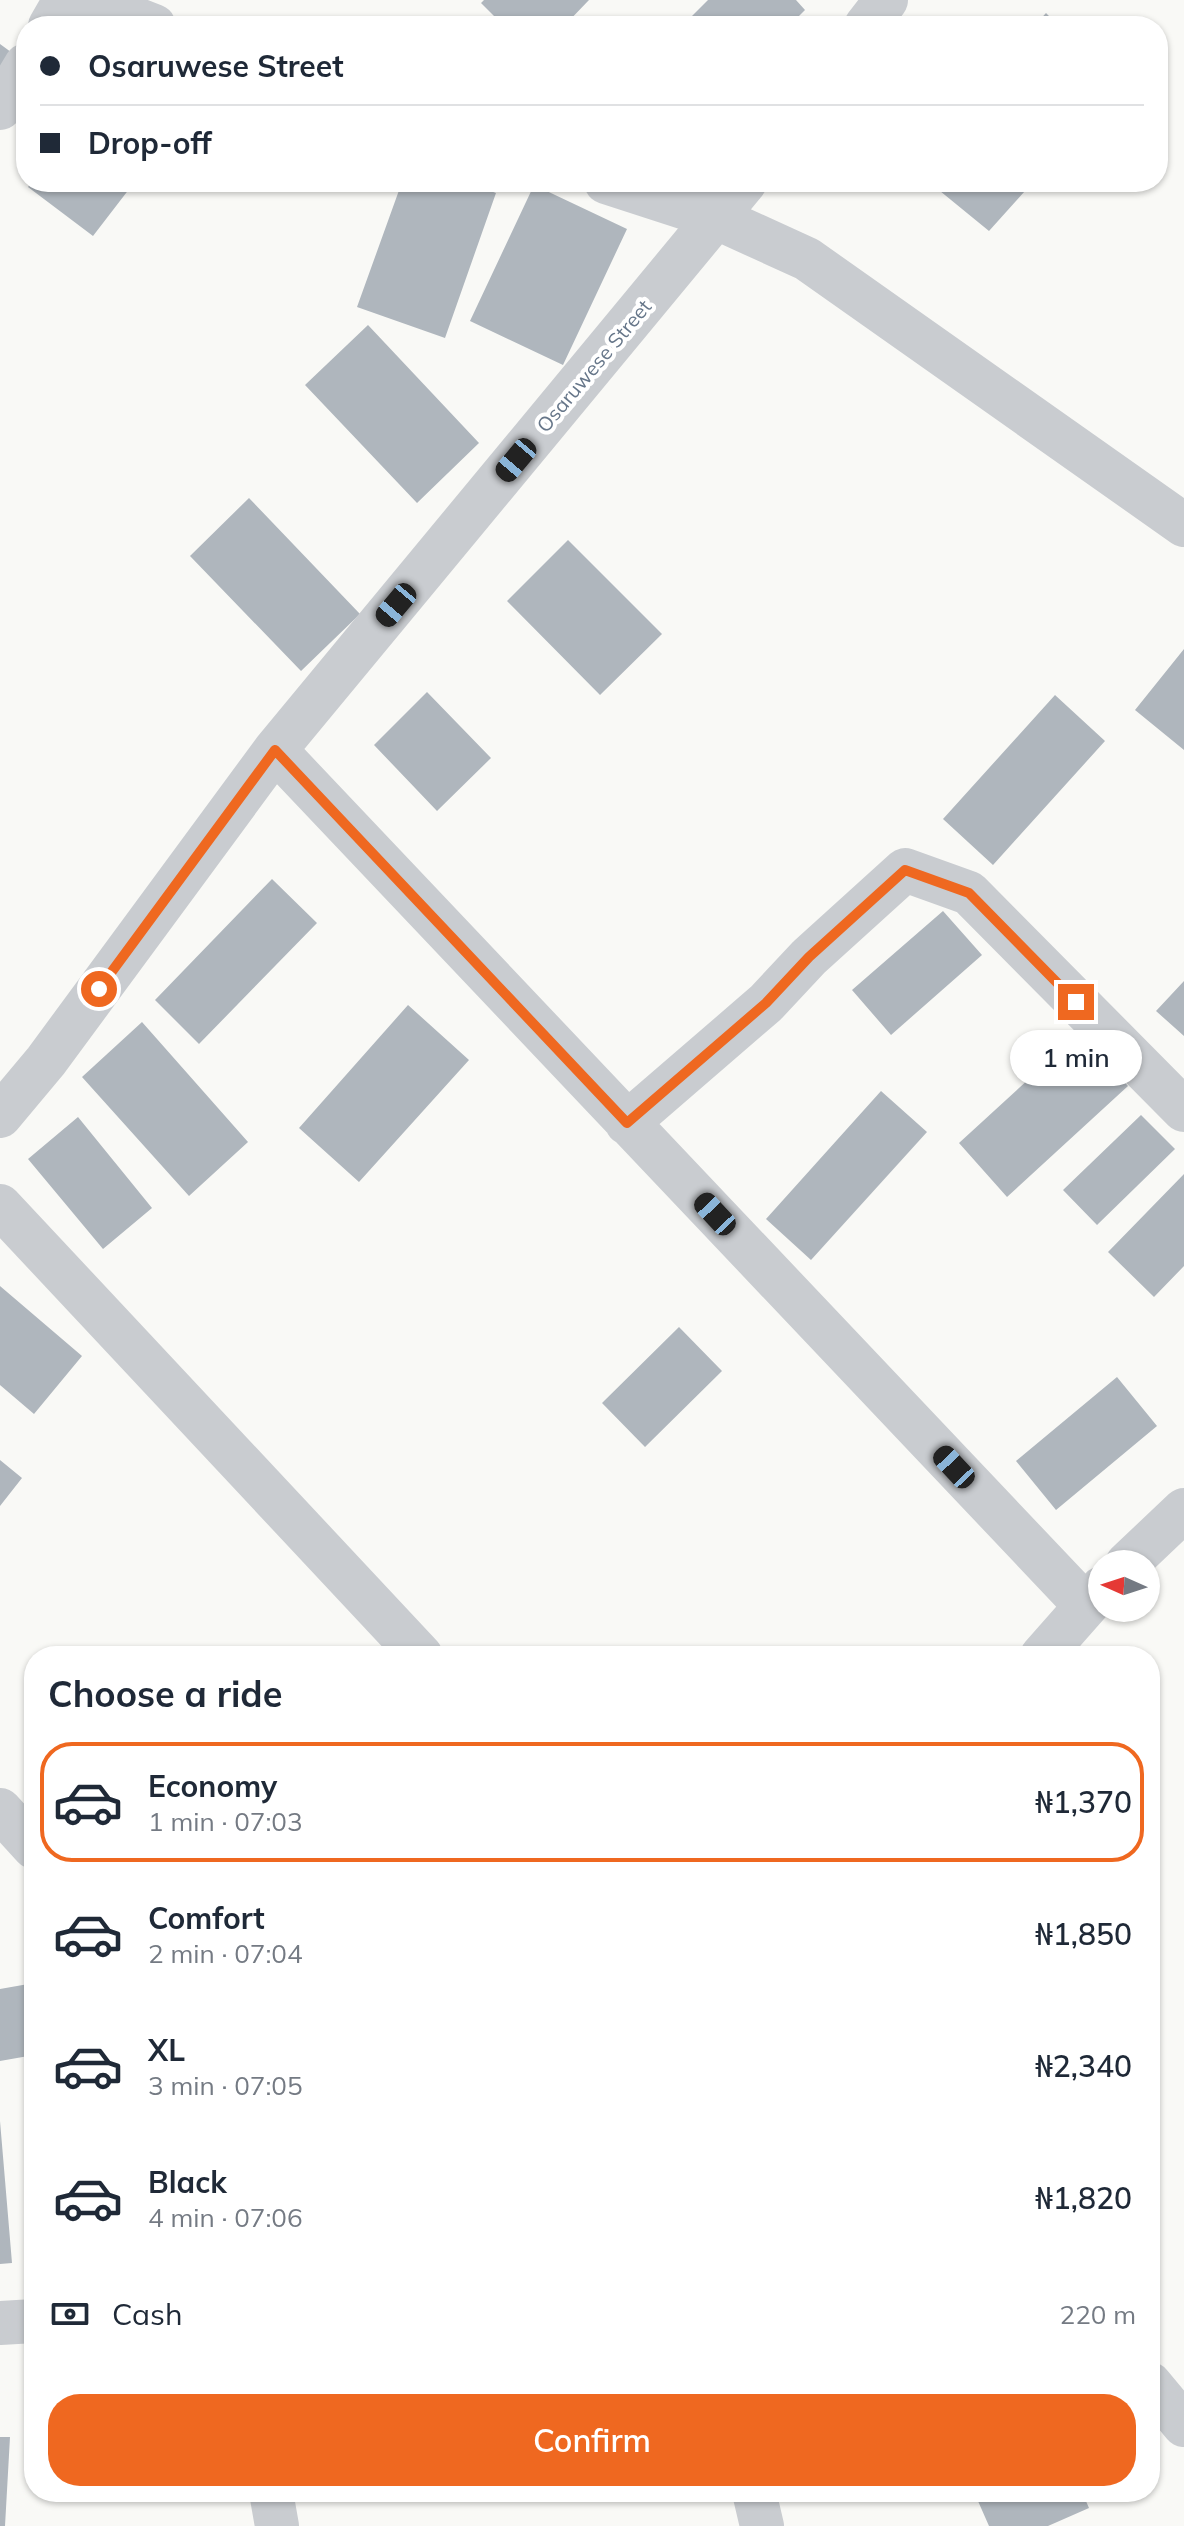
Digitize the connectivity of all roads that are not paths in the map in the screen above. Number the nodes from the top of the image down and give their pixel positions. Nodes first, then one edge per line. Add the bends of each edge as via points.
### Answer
1 (87, 0) edge
2 (886, 0) edge
3 (128, 16) edge
4 (874, 16) edge
5 (16, 82) edge
6 (0, 108) edge
7 (637, 192) edge
8 (737, 192) edge
9 (717, 218) junction
10 (1184, 525) edge
11 (275, 750) junction
12 (1184, 1110) edge
13 (0, 1116) edge
14 (627, 1123) junction
15 (0, 1206) edge
16 (1184, 1510) edge
17 (1142, 1550) edge
18 (1088, 1591) edge
19 (1088, 1602) edge
20 (412, 1646) edge
21 (1050, 1646) edge
22 (0, 1810) edge
23 (24, 1836) edge
24 (24, 2322) edge
25 (0, 2323) edge
26 (1160, 2396) edge
27 (1184, 2425) edge
28 (273, 2502) edge
29 (756, 2502) edge
30 (277, 2526) edge
31 (762, 2526) edge

1 - 3 street
2 - 4 street
5 - 6 street
7 - 9 street
8 - 9 street, Osaruwese Street
9 - 10 street via 807,259
9 - 11 street, Osaruwese Street
11 - 13 street, Osaruwese Street
11 - 14 street
12 - 14 street via 969,893 905,870 766,1003
14 - 18 street
15 - 20 street
16 - 17 street
19 - 21 street
22 - 23 street
24 - 25 street
26 - 27 street
28 - 30 street
29 - 31 street

